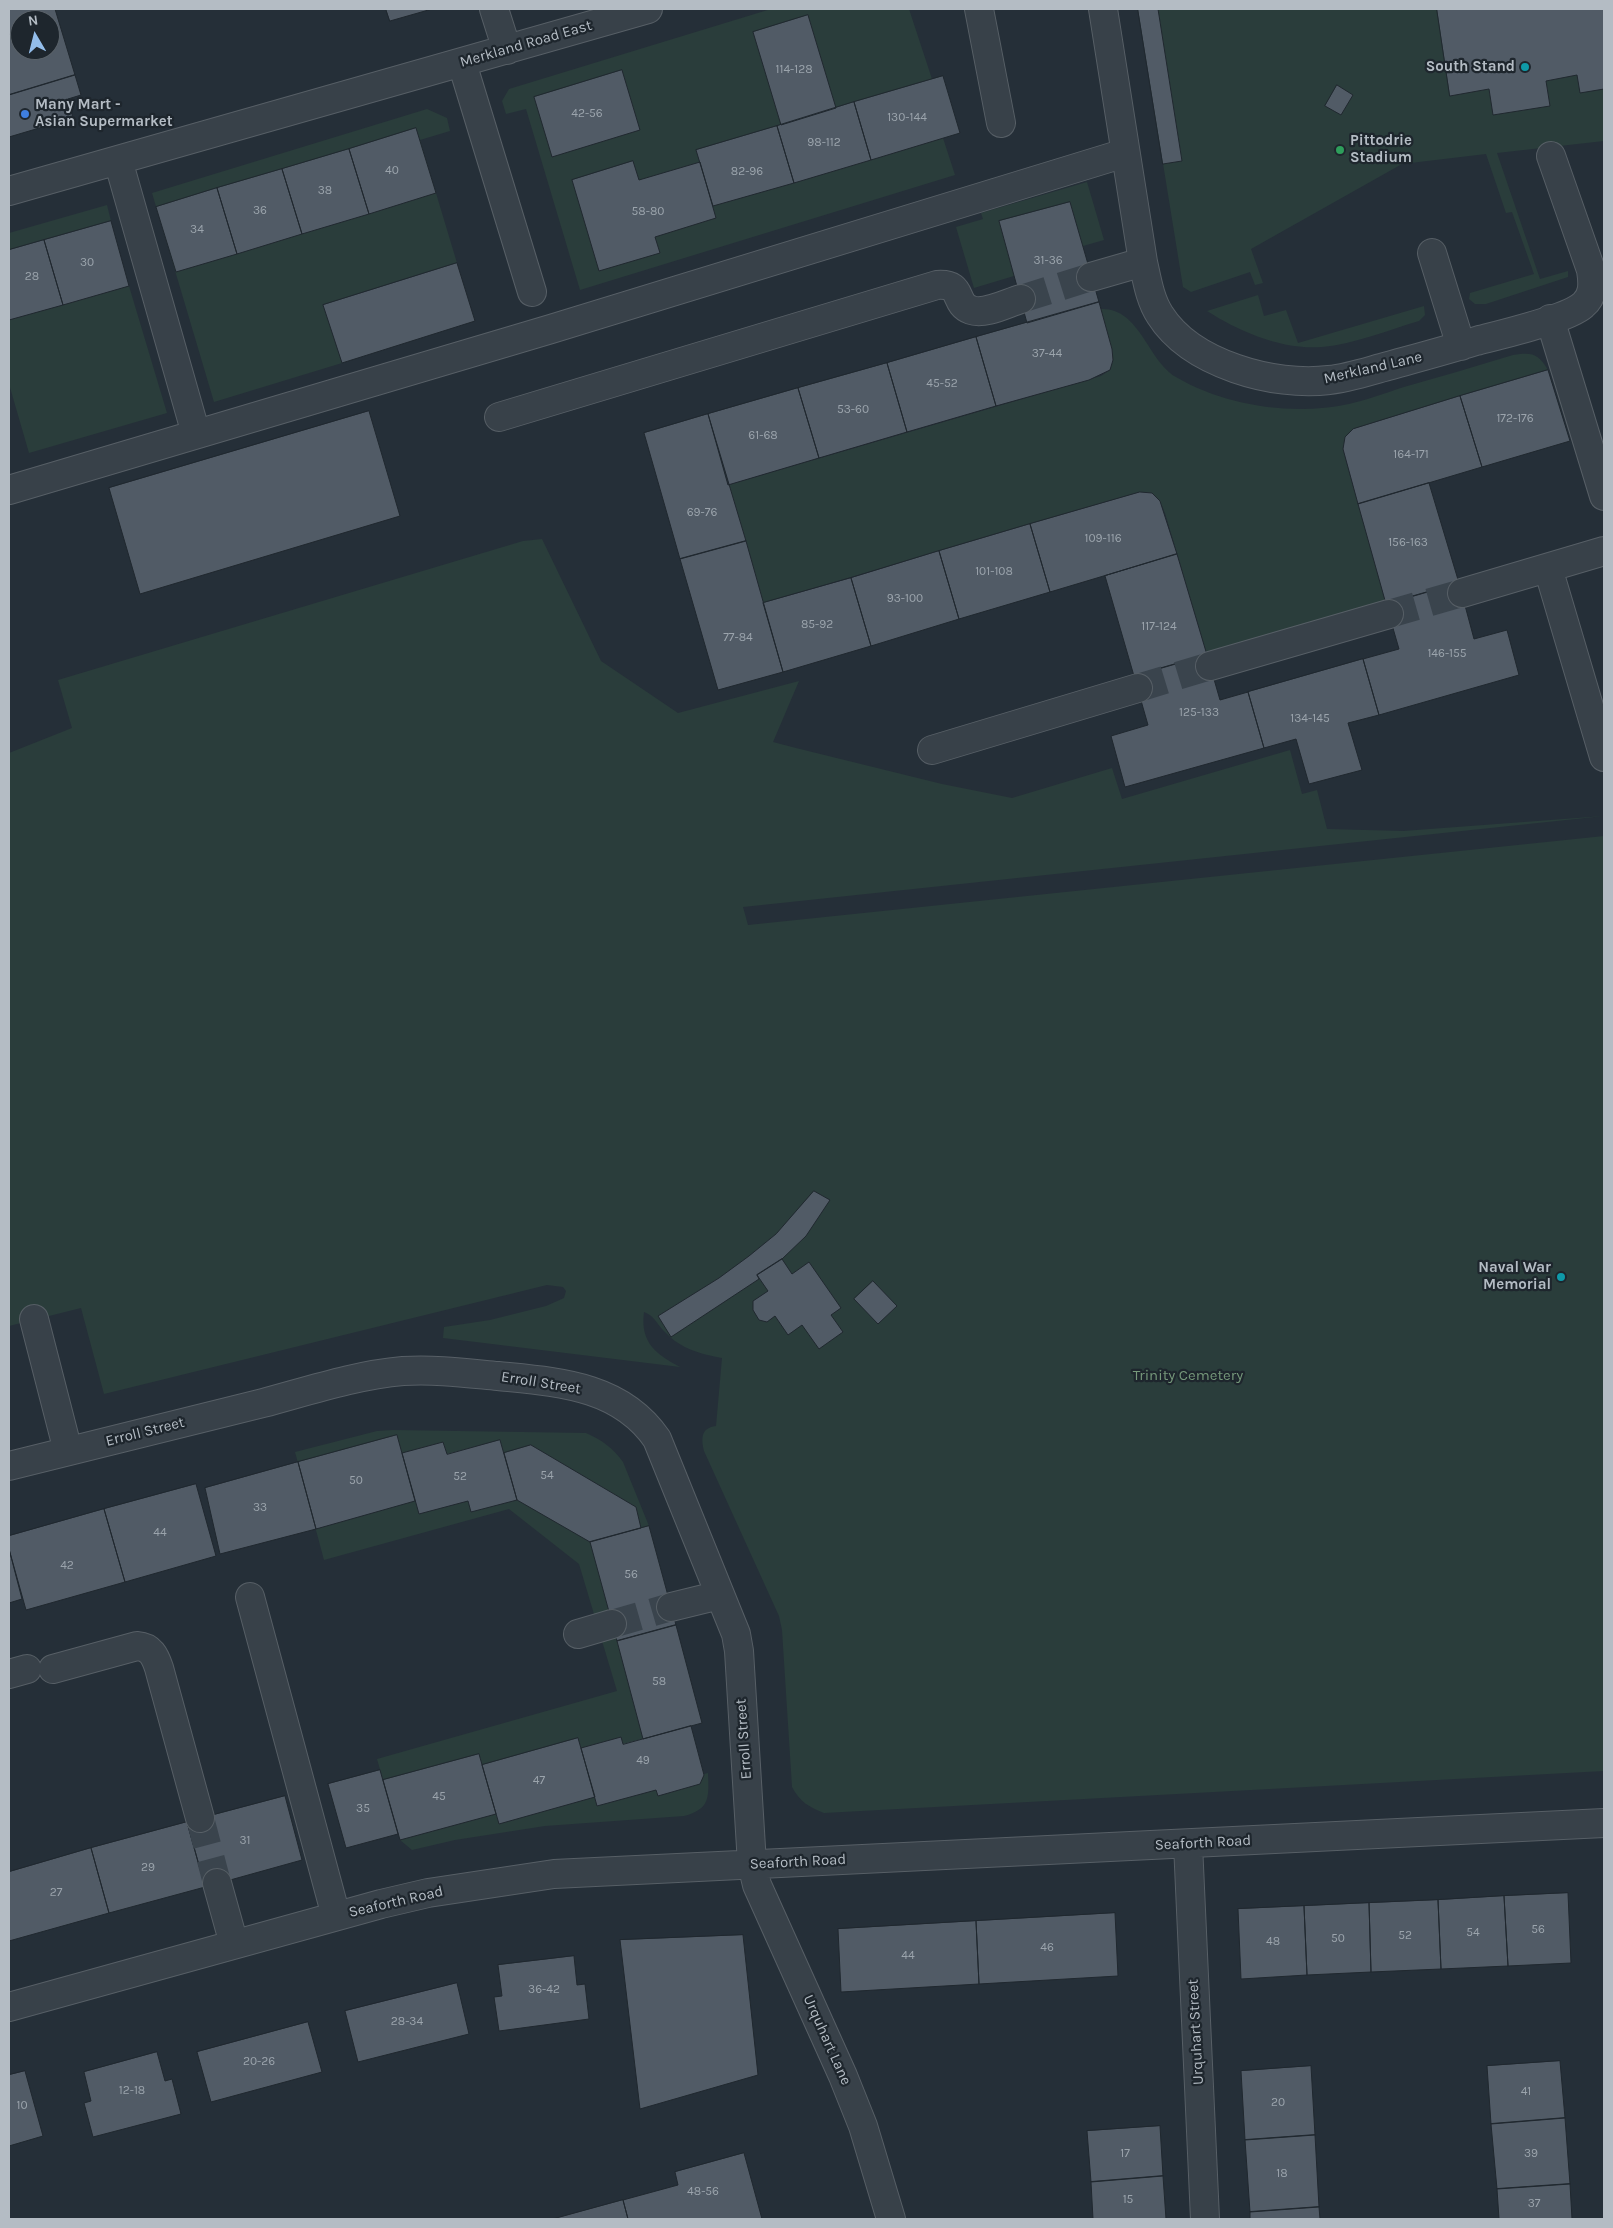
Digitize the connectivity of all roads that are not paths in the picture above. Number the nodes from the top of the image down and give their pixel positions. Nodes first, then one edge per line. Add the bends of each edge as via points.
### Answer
1 (494, 9) edge
2 (648, 9) edge
3 (979, 9) edge
4 (1103, 9) edge
5 (507, 50) junction
6 (462, 63) junction
7 (1002, 124) dead end
8 (1124, 153) junction
9 (1551, 156) dead end
10 (118, 160) junction
11 (9, 191) edge
12 (1432, 253) dead end
13 (1143, 262) junction
14 (1092, 277) tunnel mouth
15 (532, 292) dead end
16 (1021, 299) tunnel mouth
17 (1550, 319) junction
18 (1461, 346) junction
19 (500, 417) dead end
20 (196, 434) junction
21 (9, 490) edge
22 (1604, 496) edge
23 (1604, 551) edge
24 (1548, 568) junction
25 (1462, 593) tunnel mouth
26 (1389, 614) tunnel mouth
27 (1210, 666) tunnel mouth
28 (1138, 688) tunnel mouth
29 (932, 750) dead end
30 (1604, 757) edge
31 (34, 1319) dead end
32 (68, 1451) junction
33 (9, 1466) edge
34 (720, 1595) junction
35 (250, 1597) dead end
36 (672, 1607) tunnel mouth
37 (612, 1624) tunnel mouth
38 (578, 1634) dead end
39 (53, 1669) dead end
40 (200, 1818) tunnel mouth
41 (1604, 1823) edge
42 (1188, 1844) junction
43 (752, 1864) junction
44 (217, 1883) tunnel mouth
45 (336, 1916) junction
46 (234, 1944) junction
47 (10, 2001) edge
48 (892, 2219) edge
49 (1205, 2219) edge

1 - 5 street
2 - 5 street, Merkland Road East
3 - 7 street
4 - 8 street, Merkland Lane
5 - 6 street, Merkland Road East
6 - 10 street, Merkland Road East
6 - 15 street
8 - 13 street, Merkland Lane
8 - 20 street
9 - 17 street, Merkland Lane via 1593,282 1591,294 1583,305
10 - 11 street, Merkland Road East
10 - 20 street
12 - 18 street
13 - 14 street
13 - 18 street, Merkland Lane via 1152,298 1171,330 1204,355 1239,370 1262,376 1329,380
16 - 19 street via 985,310 972,310 962,305 956,289 948,284 937,285
17 - 18 street, Merkland Lane
17 - 22 street
20 - 21 street
23 - 24 street
24 - 25 street
24 - 30 street
26 - 27 street
28 - 29 street
31 - 32 street
32 - 33 street, Erroll Street
32 - 34 street, Erroll Street via 330,1386 401,1372 451,1371 552,1381 587,1389 614,1400 633,1411 647,1425 656,1439
34 - 36 street
34 - 43 street, Erroll Street via 739,1650
35 - 45 street
37 - 38 street
39 - 40 street via 137,1646 150,1650 159,1668
41 - 42 street, Seaforth Road
42 - 43 street, Seaforth Road
42 - 49 street, Urquhart Street
43 - 45 street, Seaforth Road via 554,1874 428,1893
43 - 48 street, Urquhart Lane via 757,1885 863,2126
44 - 46 street
45 - 46 street, Seaforth Road
46 - 47 street, Seaforth Road

